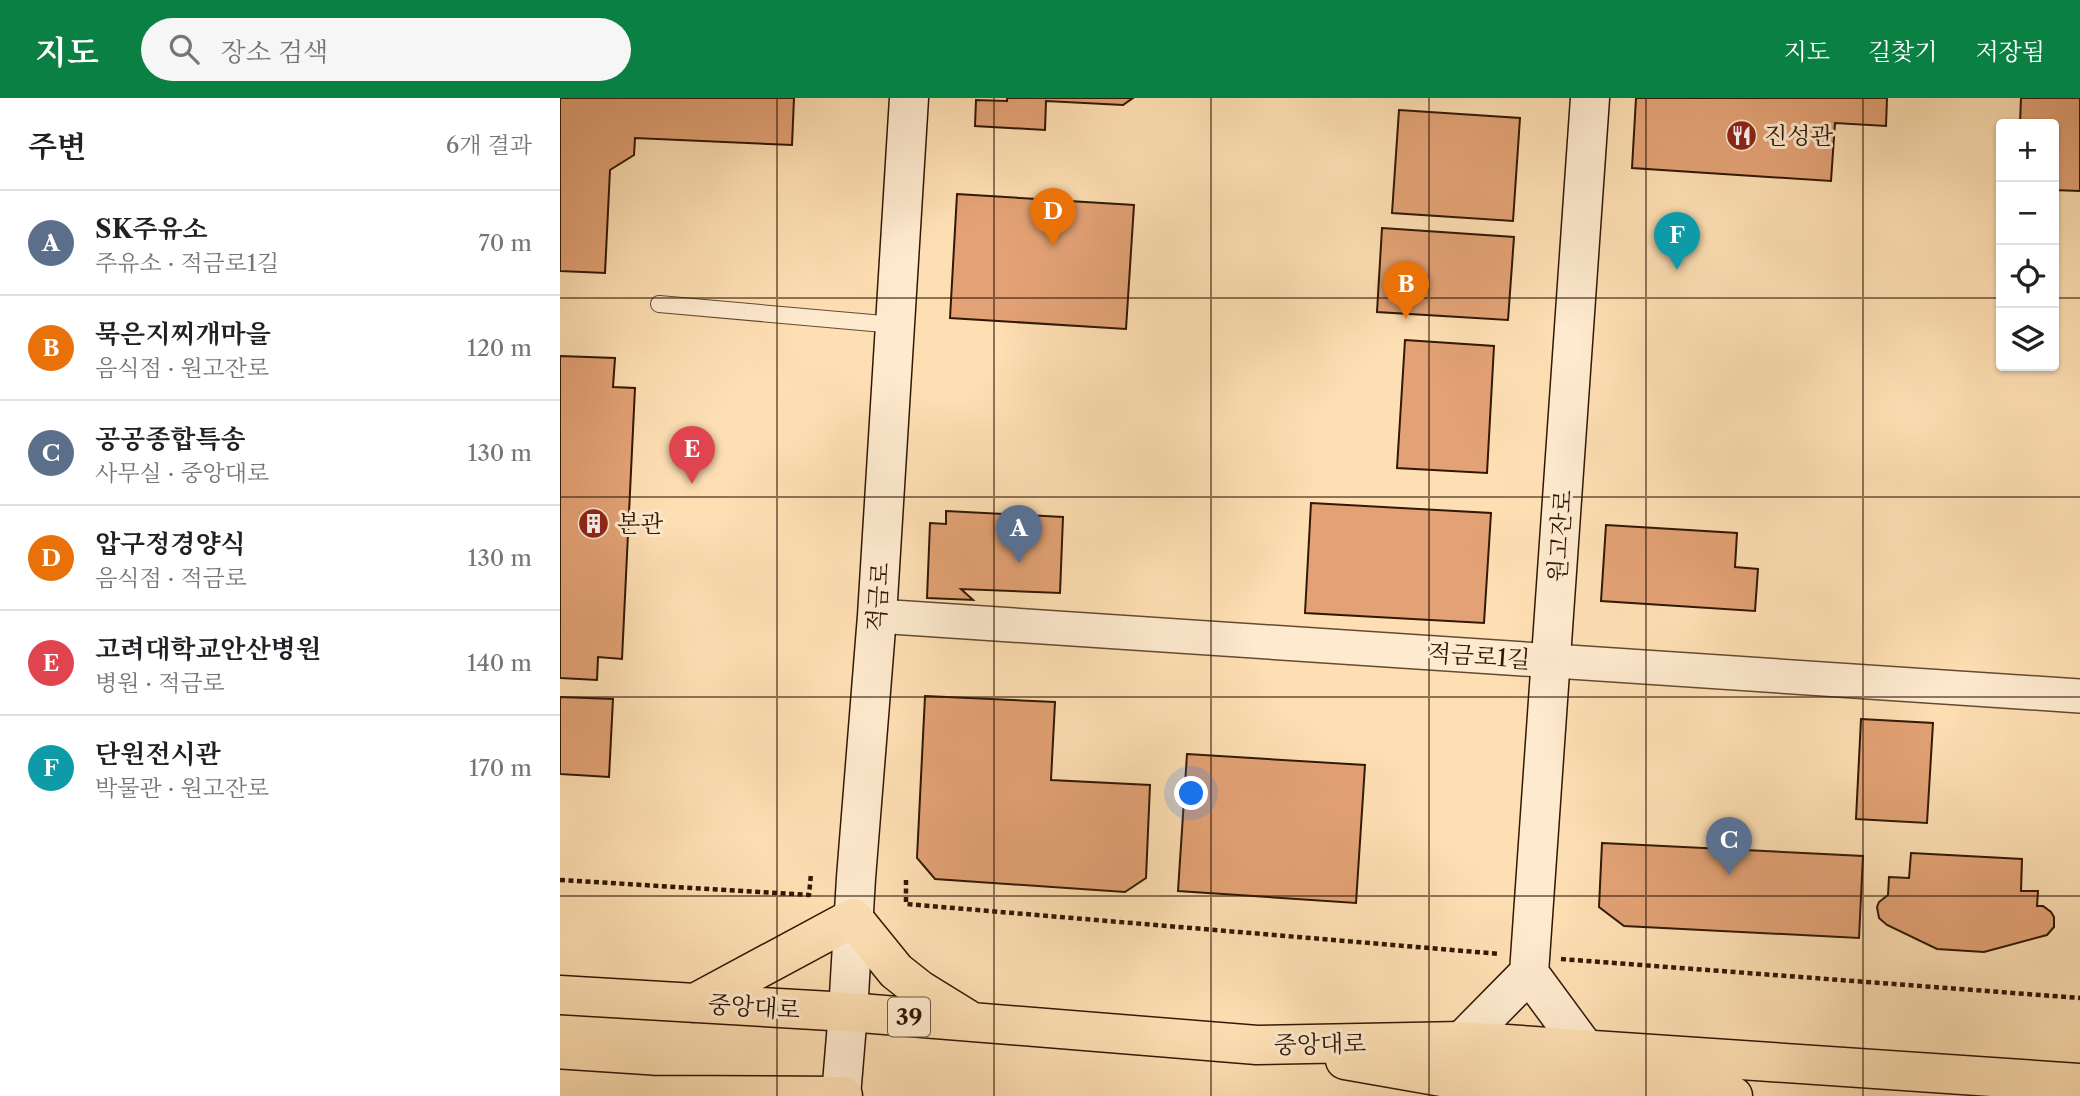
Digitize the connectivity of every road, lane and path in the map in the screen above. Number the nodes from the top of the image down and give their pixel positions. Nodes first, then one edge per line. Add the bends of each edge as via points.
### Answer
1 (909, 98) edge
2 (1590, 98) edge
3 (659, 304) dead end
4 (895, 325) junction
5 (877, 616) junction
6 (1551, 661) junction
7 (2080, 696) edge
8 (811, 874) dead end
9 (560, 880) edge
10 (906, 880) dead end
11 (853, 918) junction
12 (1530, 965) junction
13 (560, 995) edge
14 (2080, 998) edge
15 (695, 1003) junction
16 (848, 1012) junction
17 (971, 1022) junction
18 (1462, 1041) junction
19 (1257, 1045) junction
20 (1585, 1049) junction
21 (2080, 1083) edge
22 (560, 1089) edge
23 (652, 1095) edge
24 (842, 1096) edge
25 (1733, 1096) edge

1 - 4 street, 적금로
2 - 6 street, 원고잔로
3 - 4 lane
4 - 5 street, 적금로
5 - 6 street, 적금로1길
5 - 11 street, 적금로
6 - 7 street, 적금로1길
6 - 12 street, 원고잔로
8 - 9 path via 809,895
10 - 12 path via 906,904
11 - 15 main road
11 - 16 street, 적금로
11 - 17 main road via 896,971
12 - 14 path
12 - 18 street
12 - 20 street
13 - 15 main road, 중앙대로 / 39
15 - 16 main road, 중앙대로 / 39
16 - 17 main road, 중앙대로 / 39
16 - 24 street, 적금로
17 - 19 main road, 중앙대로 / 39
18 - 19 main road, 중앙대로
18 - 20 main road, 중앙대로
19 - 25 main road, 39 via 1442,1077
20 - 21 main road, 중앙대로
22 - 23 main road
23 - 24 main road

